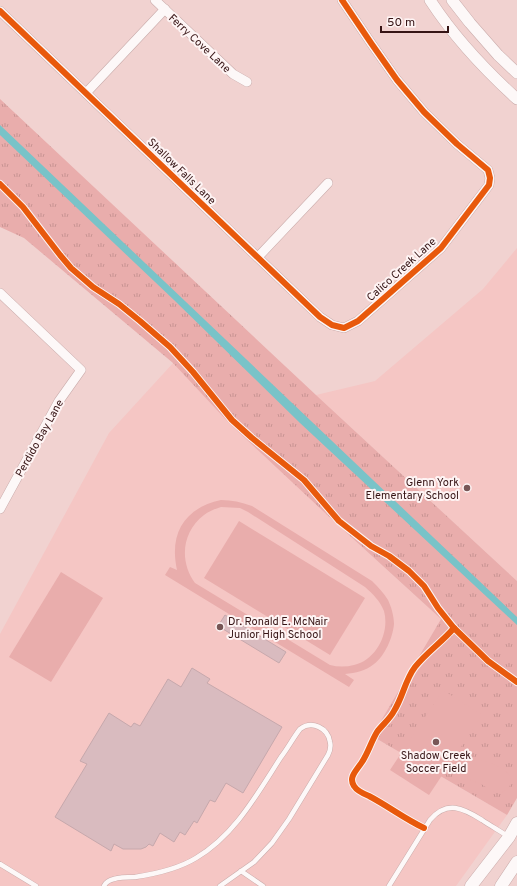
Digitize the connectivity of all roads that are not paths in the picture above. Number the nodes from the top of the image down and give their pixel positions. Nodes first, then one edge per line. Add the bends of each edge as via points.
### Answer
1 (155, 0) edge
2 (342, 0) edge
3 (430, 0) edge
4 (452, 0) edge
5 (164, 9) junction
6 (0, 11) edge
7 (517, 73) edge
8 (247, 82) dead end
9 (86, 93) junction
10 (517, 99) edge
11 (328, 183) dead end
12 (258, 257) junction
13 (0, 293) edge
14 (358, 321) joint
15 (0, 509) edge
16 (517, 823) edge
17 (513, 839) edge
18 (517, 862) edge
19 (0, 864) edge
20 (241, 871) junction
21 (36, 886) edge
22 (104, 886) edge
23 (220, 886) edge
24 (263, 886) edge
25 (389, 886) edge
26 (472, 886) edge
27 (501, 886) edge

1 - 5 street, Ferry Cove Lane
2 - 14 street, Calico Creek Lane via 371,43 424,112 488,170 490,178 489,185 441,248
3 - 10 street via 466,48
4 - 7 street via 498,55
5 - 8 street, Ferry Cove Lane via 233,74
5 - 9 street
6 - 9 street, Shallow Falls Lane
9 - 12 street, Shallow Falls Lane
11 - 12 street
12 - 14 street, Shallow Falls Lane via 320,317 332,325 344,328
13 - 15 street, Perdido Bay Lane via 81,370 58,401
16 - 17 main road
17 - 25 lane via 470,812 456,808 444,809 430,820
17 - 26 main road
18 - 27 main road
19 - 21 lane
20 - 22 lane via 254,862 272,843 328,755 330,740 322,728 311,725 300,729 241,818 207,851 172,868 118,878 108,881
20 - 23 lane
20 - 24 lane

